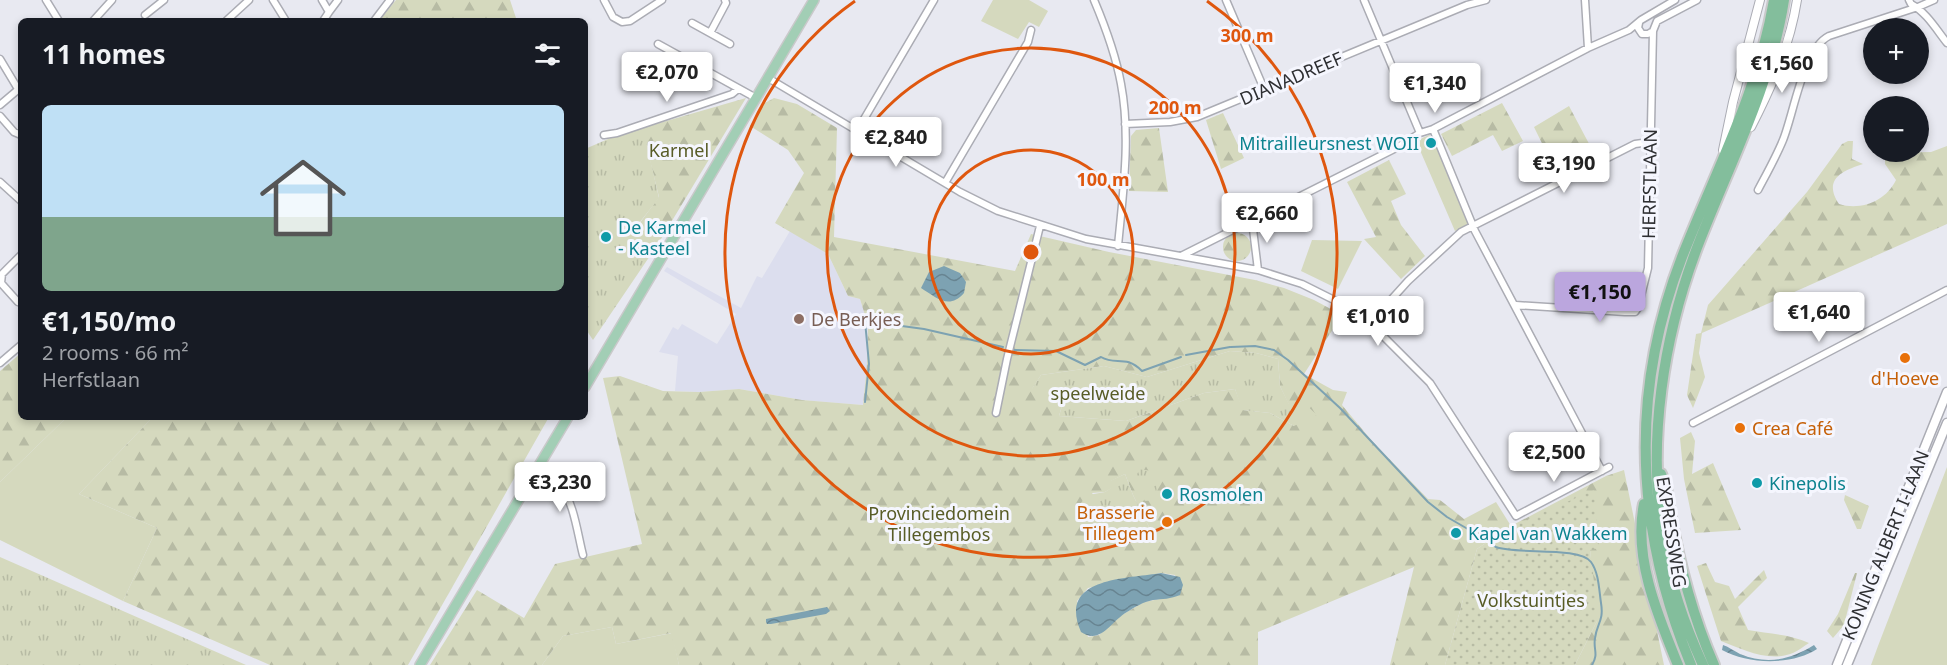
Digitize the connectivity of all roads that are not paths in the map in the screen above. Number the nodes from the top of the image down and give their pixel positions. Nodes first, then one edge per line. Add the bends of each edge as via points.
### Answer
1 (46, 0) edge
2 (112, 0) edge
3 (164, 0) edge
4 (249, 0) edge
5 (273, 0) edge
6 (321, 0) edge
7 (338, 0) edge
8 (390, 0) edge
9 (604, 0) edge
10 (662, 0) edge
11 (725, 0) edge
12 (814, 0) edge
13 (934, 0) edge
14 (1094, 0) edge
15 (1226, 0) edge
16 (1364, 0) edge
17 (1486, 0) edge
18 (1585, 0) edge
19 (1675, 0) edge
20 (1697, 0) edge
21 (1760, 0) edge
22 (1774, 0) edge
23 (1784, 0) edge
24 (1797, 0) edge
25 (1909, 0) edge
26 (1934, 0) edge
27 (1466, 3) edge
28 (1918, 7) junction
29 (152, 9) junction
30 (329, 12) junction
31 (145, 15) dead end
32 (157, 16) dead end
33 (57, 18) edge
34 (96, 18) edge
35 (228, 18) edge
36 (284, 18) edge
37 (324, 18) edge
38 (376, 18) edge
39 (1646, 18) junction
40 (692, 23) dead end
41 (1639, 23) junction
42 (1654, 28) junction
43 (1031, 30) dead end
44 (1629, 30) junction
45 (710, 33) junction
46 (1642, 33) junction
47 (1381, 41) junction
48 (1652, 42) junction
49 (1947, 43) edge
50 (658, 44) dead end
51 (730, 44) dead end
52 (1588, 48) junction
53 (0, 59) edge
54 (768, 78) junction
55 (18, 85) edge
56 (738, 89) junction
57 (1264, 89) junction
58 (18, 90) edge
59 (756, 98) junction
60 (0, 105) edge
61 (0, 116) edge
62 (1125, 124) junction
63 (1433, 129) junction
64 (857, 131) junction
65 (1420, 133) junction
66 (18, 134) edge
67 (604, 135) dead end
68 (1650, 142) junction
69 (1721, 160) junction
70 (1727, 173) junction
71 (0, 182) edge
72 (945, 183) junction
73 (1758, 190) dead end
74 (18, 198) edge
75 (1252, 222) junction
76 (1041, 226) junction
77 (1474, 226) junction
78 (1118, 246) junction
79 (1180, 256) junction
80 (18, 258) edge
81 (1258, 270) junction
82 (1947, 290) edge
83 (18, 302) dead end
84 (1516, 305) junction
85 (1370, 323) junction
86 (18, 347) edge
87 (1, 361) edge
88 (588, 382) edge
89 (1947, 392) edge
90 (996, 412) dead end
91 (565, 420) edge
92 (1693, 423) dead end
93 (1947, 423) edge
94 (1658, 465) junction
95 (536, 472) junction
96 (1646, 495) junction
97 (583, 555) dead end
98 (420, 665) edge
99 (1678, 665) edge
100 (1691, 665) edge
101 (1703, 665) edge
102 (1714, 665) edge
103 (1837, 665) edge
104 (1848, 665) edge

1 - 33 street
2 - 34 street
3 - 29 street
4 - 35 street
5 - 36 street
6 - 30 street
7 - 30 street
8 - 38 street
9 - 10 street via 614,17 622,22
11 - 45 street
12 - 54 main road
13 - 64 street
14 - 62 street via 1121,81
15 - 57 street
16 - 47 street
17 - 27 street, DIANADREEF
18 - 52 street
19 - 39 street
20 - 42 street via 1657,21
21 - 69 street, EXPRESSWEG
22 - 69 highway, EXPRESSWEG via 1749,90
23 - 70 highway, EXPRESSWEG via 1758,98
24 - 70 street, EXPRESSWEG via 1786,49
25 - 28 street
26 - 28 street
27 - 47 street, DIANADREEF
28 - 49 street
28 - 73 street via 1818,43 1784,138
29 - 31 street
29 - 32 street
30 - 37 street
39 - 41 street
39 - 42 street
40 - 45 street
41 - 44 street
41 - 46 street
42 - 46 street
42 - 48 street, HERFSTLAAN
43 - 72 street via 1028,42
44 - 46 street
44 - 52 street
45 - 51 street
46 - 48 street
47 - 57 street, DIANADREEF
47 - 65 street
48 - 68 street, HERFSTLAAN
50 - 56 street
52 - 63 street
53 - 55 street
54 - 59 main road
54 - 64 street
56 - 59 street
56 - 67 street
57 - 62 street, DIANADREEF via 1191,118
58 - 60 street
59 - 88 main road
61 - 66 street
62 - 78 street
63 - 65 street
63 - 77 street
64 - 72 street
65 - 75 street
68 - 77 street via 1635,144
68 - 84 street, HERFSTLAAN via 1648,274 1635,312
69 - 96 highway, EXPRESSWEG via 1672,283 1656,343 1646,408
70 - 94 highway, EXPRESSWEG via 1679,305 1662,385
71 - 74 street
72 - 76 street via 984,204
75 - 79 street
75 - 81 street
76 - 78 street
76 - 90 street
77 - 84 street
77 - 85 street via 1461,232 1414,275
78 - 79 street
79 - 81 street
80 - 83 street via 2,274 1,283
81 - 85 street via 1316,290
82 - 92 street
84 - 85 street via 1606,469 1516,516 1434,388
86 - 87 street
89 - 103 main road, KONING ALBERT I-LAAN
91 - 95 main road
93 - 104 main road, KONING ALBERT I-LAAN
94 - 101 highway, EXPRESSWEG via 1661,524 1670,572
94 - 102 highway via 1687,591
95 - 97 street via 564,492
95 - 98 main road
96 - 99 highway via 1641,544 1648,578
96 - 100 highway, EXPRESSWEG via 1662,583

